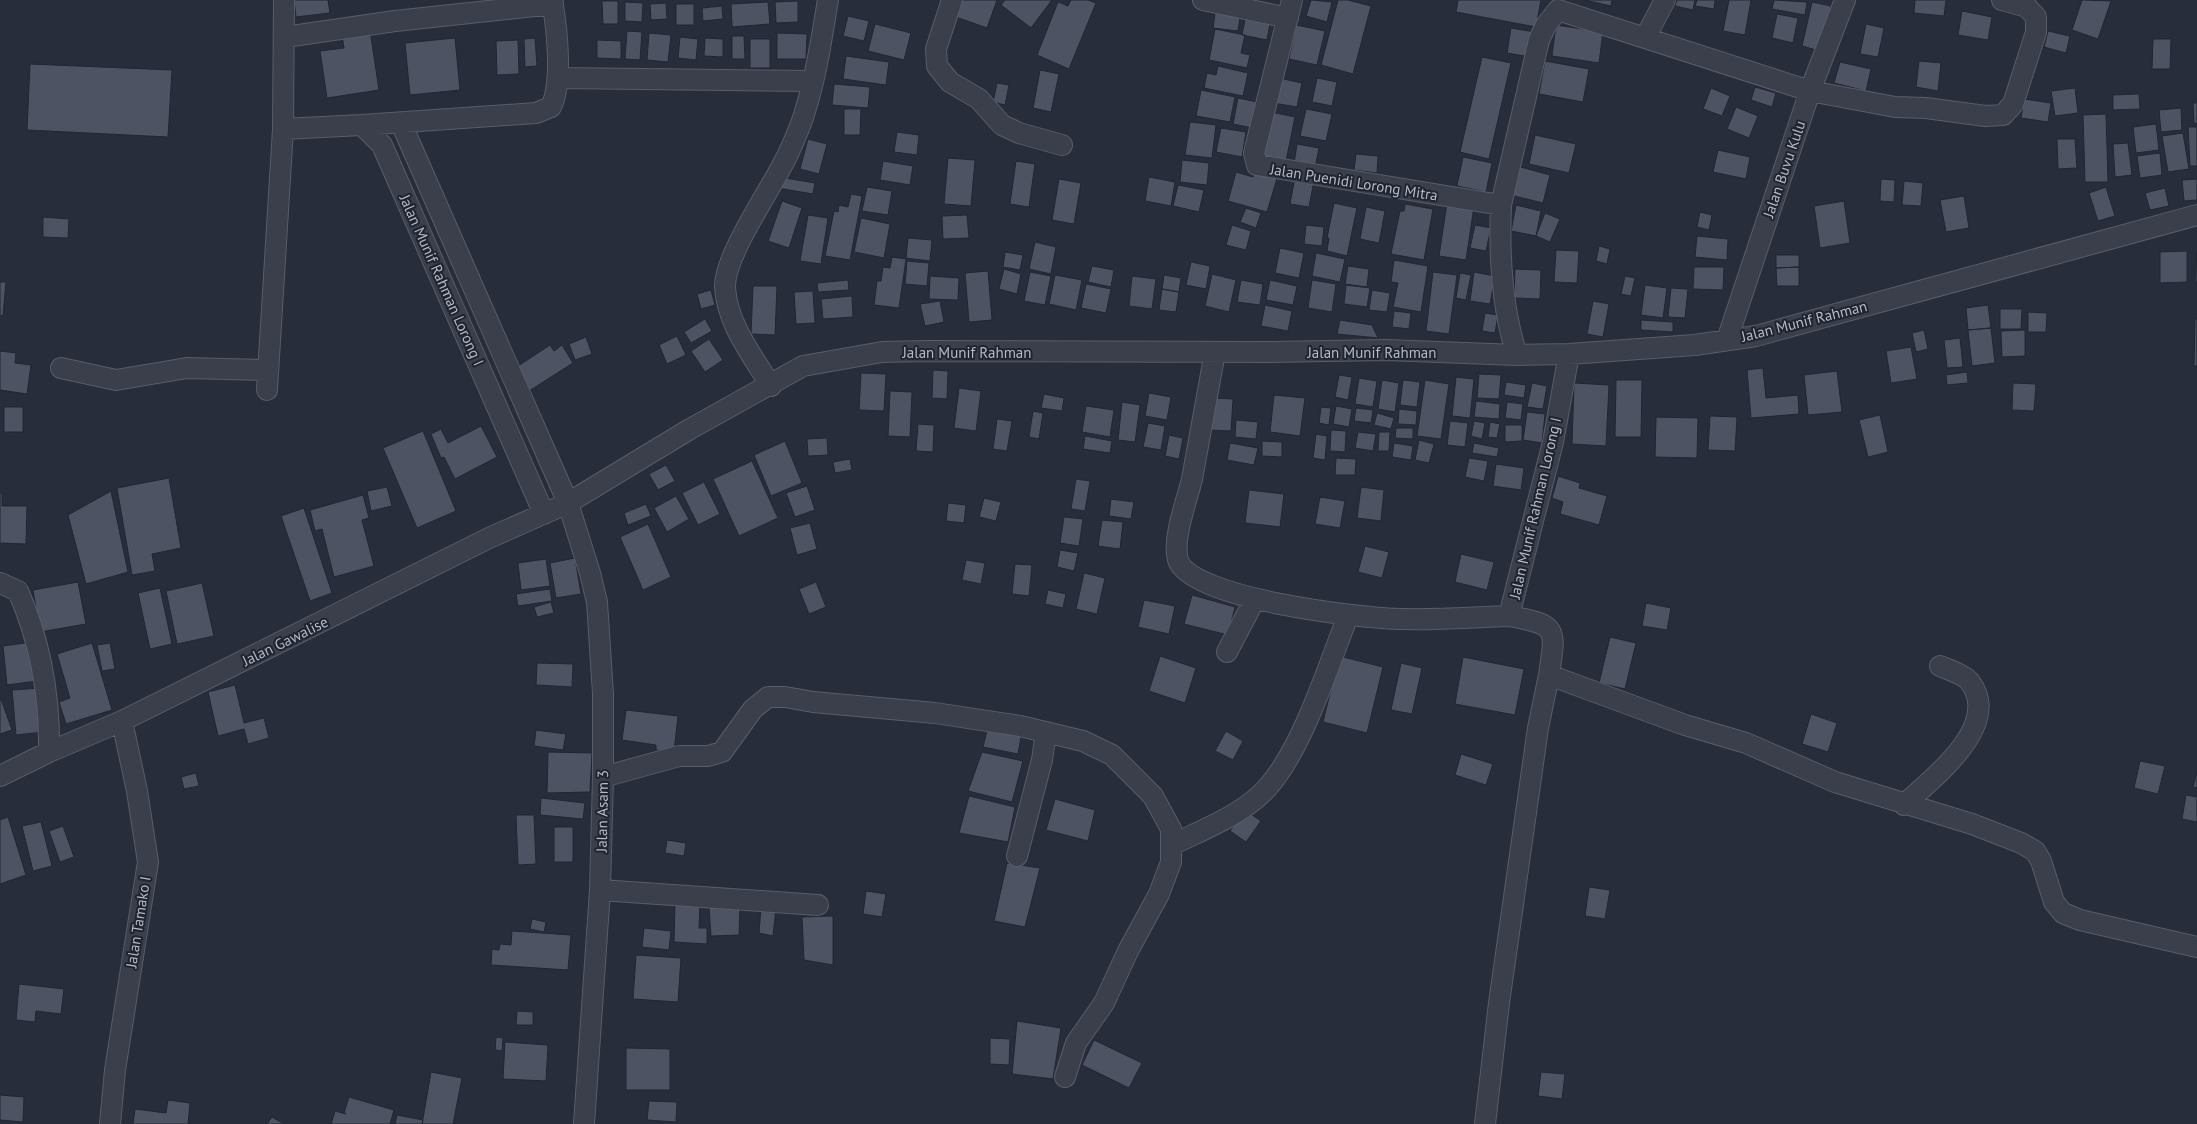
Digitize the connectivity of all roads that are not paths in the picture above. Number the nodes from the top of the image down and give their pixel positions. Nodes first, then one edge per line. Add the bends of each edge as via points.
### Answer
1 (284, 0) edge
2 (828, 0) edge
3 (952, 0) edge
4 (1203, 0) edge
5 (1666, 0) edge
6 (1845, 0) edge
7 (2002, 0) edge
8 (552, 2) edge
9 (1560, 5) edge
10 (1290, 9) edge
11 (285, 36) junction
12 (1646, 38) junction
13 (559, 78) junction
14 (812, 81) junction
15 (1810, 91) junction
16 (401, 123) junction
17 (362, 125) junction
18 (283, 129) junction
19 (1062, 145) dead end
20 (1501, 205) junction
21 (2197, 215) edge
22 (1727, 340) junction
23 (1215, 352) junction
24 (1569, 354) junction
25 (1517, 356) junction
26 (60, 368) dead end
27 (268, 370) junction
28 (771, 386) junction
29 (266, 390) dead end
30 (568, 503) junction
31 (544, 514) junction
32 (0, 583) edge
33 (1255, 599) junction
34 (1348, 616) junction
35 (1509, 616) junction
36 (1227, 652) dead end
37 (1940, 666) dead end
38 (1549, 675) junction
39 (122, 721) junction
40 (1046, 732) junction
41 (49, 752) junction
42 (0, 776) edge
43 (603, 777) junction
44 (1904, 805) junction
45 (1172, 844) junction
46 (1017, 856) dead end
47 (600, 890) junction
48 (818, 905) dead end
49 (2197, 947) edge
50 (1065, 1077) dead end
51 (110, 1124) edge
52 (584, 1124) edge
53 (1485, 1124) edge

1 - 11 street
2 - 14 street
3 - 19 street via 936,49 937,66 950,82 979,99 1002,125
4 - 10 street
5 - 12 street
6 - 15 street, Jalan Buvu Kulu
7 - 15 street via 2027,7 2036,18 2036,32 2013,104 2002,116 1895,107
8 - 11 street
8 - 13 street
9 - 12 street
9 - 20 street via 1540,40
10 - 20 street, Jalan Puenidi Lorong Mitra via 1254,153 1257,165
11 - 18 street
12 - 15 street
13 - 14 street
13 - 16 street via 552,107 536,113
14 - 28 street via 806,108 788,154 751,219 731,263 725,286 731,316 742,340
15 - 22 street, Jalan Buvu Kulu
16 - 17 street
16 - 30 street, Jalan Asam 3
17 - 18 street
17 - 31 street, Jalan Munif Rahman Lorong I via 382,145
18 - 27 street
20 - 25 street via 1500,232 1507,311
21 - 22 street, Jalan Munif Rahman via 1756,336
22 - 24 street, Jalan Munif Rahman
23 - 25 street, Jalan Munif Rahman via 1386,350
23 - 28 street, Jalan Munif Rahman via 882,352 803,366
23 - 33 street, Jalan Munif Rahman Lorong I via 1178,538 1178,561 1194,578 1205,584
24 - 25 street, Jalan Munif Rahman
24 - 35 street, Jalan Munif Rahman Lorong I via 1553,442
26 - 27 street via 116,380 187,368
27 - 29 street
28 - 30 street, Jalan Munif Rahman via 690,429
30 - 31 street, Jalan Gawalise
30 - 43 street, Jalan Asam 3 via 597,602
31 - 39 street, Jalan Gawalise via 489,538
32 - 41 street via 18,591 42,660 50,711
33 - 34 street, Jalan Munif Rahman Lorong I
33 - 36 street
34 - 35 street, Jalan Munif Rahman Lorong I via 1402,619
34 - 45 street via 1287,761 1267,788 1250,803
35 - 38 street via 1542,622 1551,630 1554,641
37 - 44 street via 1970,681 1980,700 1975,727 1966,744
38 - 44 street via 1685,725 1746,743 1835,782
38 - 53 street via 1538,728
39 - 41 street, Jalan Gawalise
39 - 51 street, Jalan Tamako I via 148,862 115,1070
40 - 43 street via 935,712 768,697 753,709 722,752 708,756 679,756
40 - 45 street via 1083,741 1112,755 1153,796 1171,829
40 - 46 street
41 - 42 street, Jalan Gawalise
43 - 47 street, Jalan Asam 3
44 - 49 street via 1996,833 2035,851 2054,902 2063,913 2080,920
45 - 50 street via 1171,862 1159,894 1104,1003 1076,1043
47 - 48 street
47 - 52 street, Jalan Asam 3

